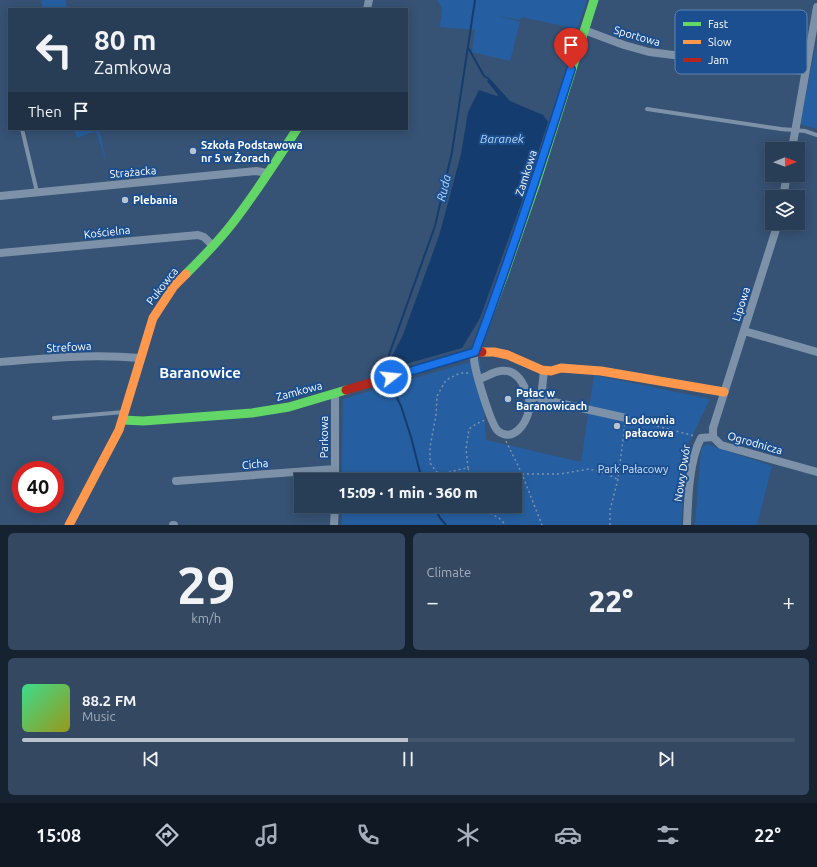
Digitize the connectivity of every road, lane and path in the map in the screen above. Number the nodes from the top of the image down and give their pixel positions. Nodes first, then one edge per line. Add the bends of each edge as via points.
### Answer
1 (594, 0) edge
2 (817, 7) edge
3 (816, 24) edge
4 (584, 30) junction
5 (675, 55) edge
6 (807, 62) edge
7 (804, 74) edge
8 (647, 109) dead end
9 (22, 130) edge
10 (296, 130) edge
11 (795, 130) junction
12 (817, 134) edge
13 (793, 142) edge
14 (268, 173) junction
15 (37, 192) junction
16 (0, 196) edge
17 (776, 230) edge
18 (213, 246) junction
19 (0, 253) edge
20 (744, 331) junction
21 (475, 352) junction
22 (817, 352) edge
23 (140, 358) junction
24 (0, 362) edge
25 (544, 370) junction
26 (478, 376) junction
27 (724, 392) junction
28 (335, 393) junction
29 (529, 398) junction
30 (541, 399) junction
31 (124, 416) junction
32 (54, 418) dead end
33 (490, 418) junction
34 (626, 418) junction
35 (505, 435) junction
36 (713, 437) junction
37 (700, 438) junction
38 (468, 468) junction
39 (335, 469) junction
40 (817, 472) edge
41 (335, 473) edge
42 (469, 473) edge
43 (522, 473) edge
44 (522, 474) joint
45 (618, 480) junction
46 (176, 481) dead end
47 (335, 513) edge
48 (490, 513) edge
49 (69, 525) edge
50 (334, 525) edge
51 (506, 525) edge
52 (542, 525) edge
53 (610, 525) edge
54 (687, 525) edge

1 - 4 street, Zamkowa
2 - 3 street
3 - 6 street
4 - 5 street, Sportowa via 649,52
4 - 21 street, Zamkowa via 536,183
7 - 11 street
8 - 11 lane
9 - 15 lane
10 - 14 street, Pukowca
11 - 12 lane
11 - 13 street
14 - 15 street, Strażacka via 256,171
14 - 18 street, Pukowca
15 - 16 street, Strażacka
17 - 20 street, Lipowa
18 - 19 street, Kościelna via 198,235
18 - 23 street, Pukowca via 162,301 152,318
20 - 22 street
20 - 27 street, Lipowa
21 - 25 street, Zamkowa via 508,354
21 - 26 street
21 - 28 street, Zamkowa
23 - 24 street, Strefowa via 67,357
23 - 31 street, Pukowca
25 - 27 street, Zamkowa via 561,368 601,372
25 - 30 street
26 - 29 street via 499,371 518,375
26 - 33 street
26 - 38 path via 460,373 446,380 437,396 430,447 430,463 438,475
27 - 36 street, Ogrodnicza via 713,428
28 - 31 street, Zamkowa via 270,411 143,421
28 - 39 street, Parkowa
29 - 30 street
29 - 35 street via 530,409 521,427 510,435
30 - 34 street
31 - 32 lane
31 - 49 street, Pukowca via 100,469
33 - 35 street via 497,430
33 - 38 path via 469,429 466,449
34 - 37 path
34 - 45 path
35 - 43 path
36 - 37 street, Nowy Dwór
36 - 40 street, Ogrodnicza via 721,445
37 - 54 street, Nowy Dwór via 696,446 689,492
38 - 42 path
39 - 41 street, Parkowa
39 - 46 street, Cicha
44 - 45 path via 560,474 589,469 605,472
44 - 52 path
45 - 53 path via 610,510
47 - 50 street
48 - 51 path

